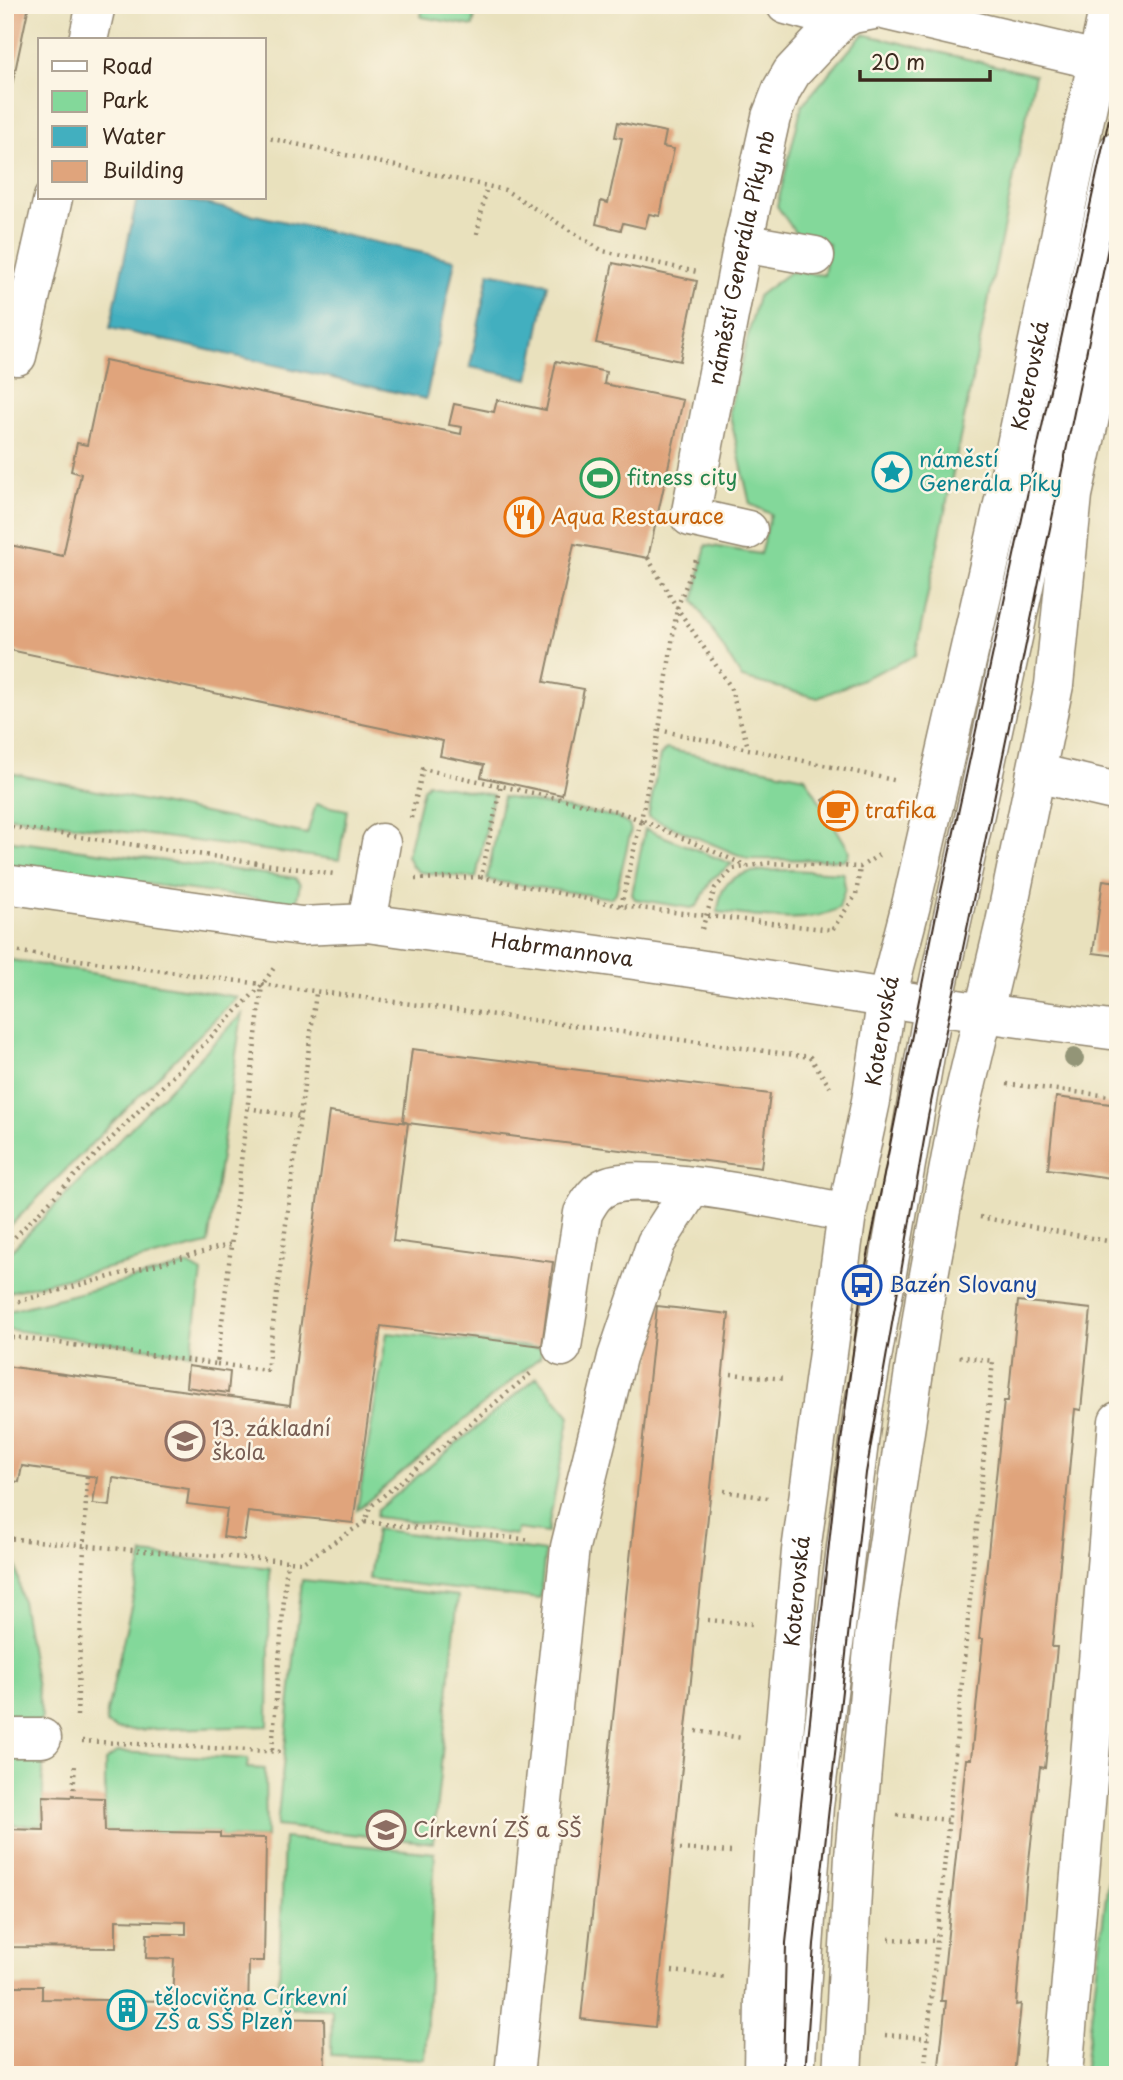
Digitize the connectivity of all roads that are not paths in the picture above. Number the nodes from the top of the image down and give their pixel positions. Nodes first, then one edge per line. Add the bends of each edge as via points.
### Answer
1 (96, 5) edge
2 (786, 5) edge
3 (1109, 5) edge
4 (879, 7) edge
5 (841, 20) junction
6 (88, 38) edge
7 (1107, 63) edge
8 (1118, 150) edge
9 (52, 200) edge
10 (743, 243) junction
11 (815, 256) dead end
12 (1118, 289) edge
13 (5, 353) edge
14 (748, 530) dead end
15 (1036, 773) junction
16 (1118, 792) edge
17 (395, 837) road end
18 (5, 884) edge
19 (367, 923) junction
20 (887, 997) junction
21 (934, 1004) junction
22 (983, 1013) junction
23 (1118, 1031) edge
24 (692, 1187) junction
25 (848, 1213) junction
26 (562, 1347) road end
27 (1118, 1421) edge
28 (1112, 1555) edge
29 (514, 2075) edge
30 (763, 2075) edge
31 (795, 2075) edge
32 (842, 2075) edge
33 (1063, 2075) edge

1 - 6 street
2 - 5 street
3 - 7 street, Koterovská
4 - 5 street
4 - 7 street
5 - 10 street, náměstí Generála Píky nb via 782,89 771,117
7 - 20 street, Koterovská
8 - 21 street, Koterovská
9 - 13 street via 17,356
10 - 11 street
10 - 14 street, náměstí Generála Píky nb via 690,517
12 - 15 street via 1073,495 1054,685
15 - 16 street
15 - 22 street
17 - 19 street via 375,881
18 - 19 street, Habrmannova via 301,926
19 - 20 street, Habrmannova
20 - 21 street, Habrmannova
20 - 25 street, Koterovská
21 - 22 street, Habrmannova
21 - 31 street, Koterovská via 863,1410 814,1806
22 - 23 street, Habrmannova
22 - 32 street via 926,1291 874,1637 854,1857
24 - 25 street
24 - 26 street via 627,1181 592,1196 583,1213
24 - 29 street via 656,1243 617,1357 570,1547
25 - 30 street, Koterovská via 801,1551 773,1854
27 - 28 street
28 - 33 street

